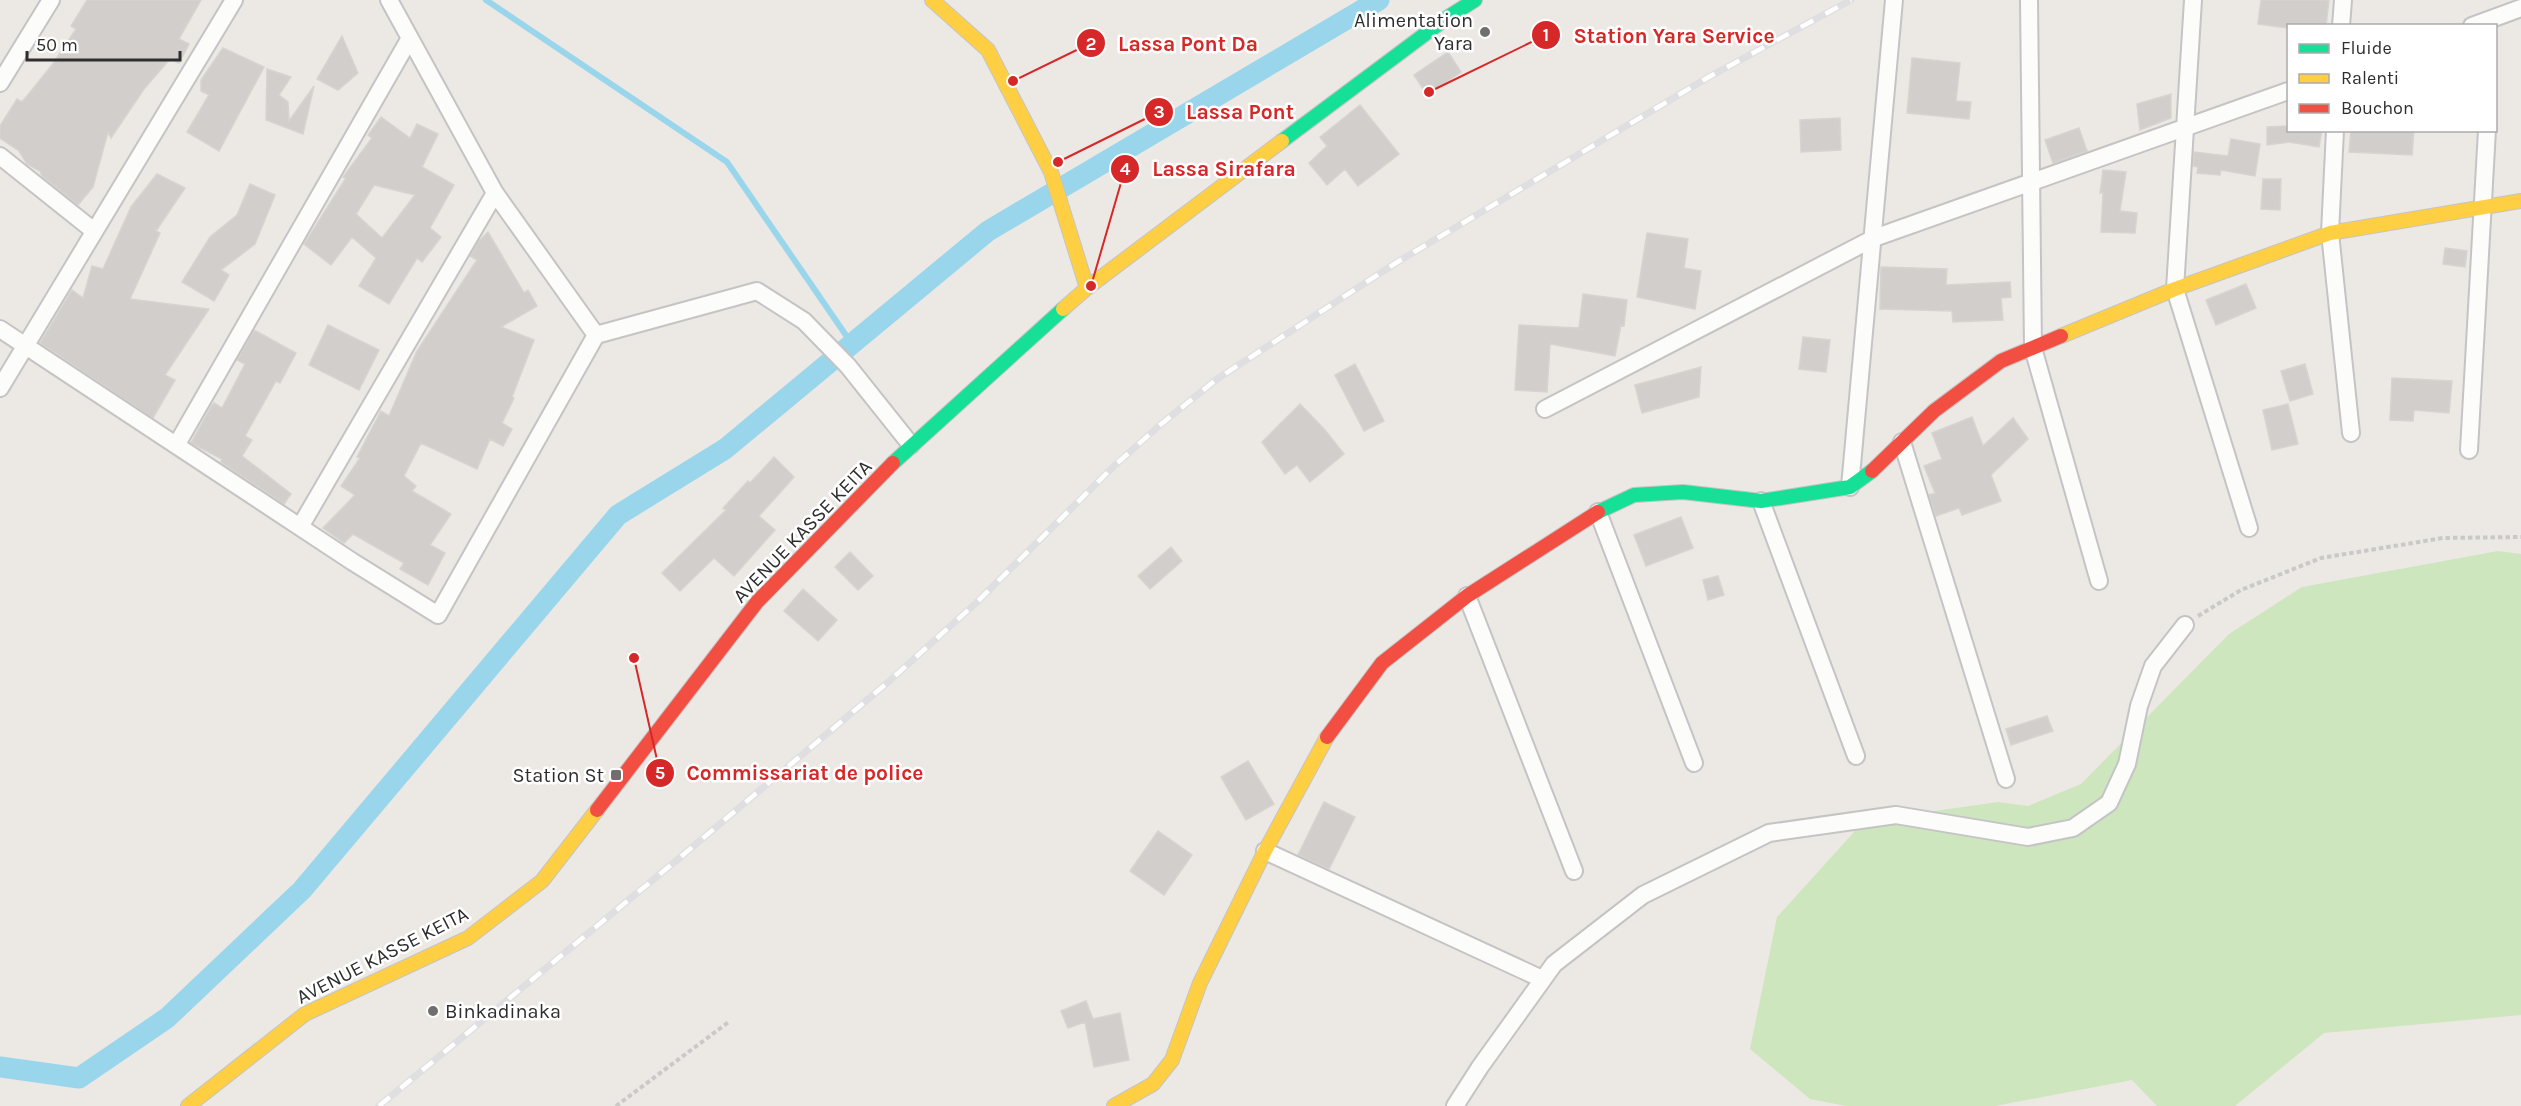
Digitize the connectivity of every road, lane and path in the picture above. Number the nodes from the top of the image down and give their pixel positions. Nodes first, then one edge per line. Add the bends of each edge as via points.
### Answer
1 (51, 0) edge
2 (234, 0) edge
3 (389, 0) edge
4 (932, 0) edge
5 (1475, 0) edge
6 (1894, 0) edge
7 (2029, 0) edge
8 (2193, 0) edge
9 (2343, 0) edge
10 (2495, 0) edge
11 (2521, 8) edge
12 (2493, 22) edge
13 (2341, 24) edge
14 (410, 38) junction
15 (0, 83) edge
16 (2287, 92) edge
17 (2185, 128) junction
18 (2336, 132) edge
19 (2487, 132) edge
20 (0, 156) edge
21 (2031, 183) junction
22 (495, 193) junction
23 (2521, 201) edge
24 (2482, 207) junction
25 (94, 231) junction
26 (2330, 233) junction
27 (1874, 238) junction
28 (1087, 288) junction
29 (2175, 289) junction
30 (0, 328) edge
31 (596, 335) junction
32 (26, 346) junction
33 (2033, 348) junction
34 (0, 388) edge
35 (1545, 409) dead end
36 (2351, 433) dead end
37 (1902, 442) junction
38 (177, 444) junction
39 (911, 445) junction
40 (2469, 450) dead end
41 (1850, 487) junction
42 (1761, 501) junction
43 (1598, 512) junction
44 (300, 527) junction
45 (2249, 528) dead end
46 (2521, 537) edge
47 (2099, 581) dead end
48 (1467, 596) junction
49 (2185, 625) joint
50 (1856, 756) dead end
51 (1694, 763) dead end
52 (2006, 779) dead end
53 (1265, 851) junction
54 (1574, 871) dead end
55 (1542, 979) junction
56 (730, 1021) dead end
57 (188, 1106) edge
58 (616, 1106) edge
59 (1114, 1106) edge
60 (1455, 1106) edge

1 - 15 street
2 - 25 street
3 - 14 street
4 - 28 street via 988,50 1051,172
5 - 28 street, AVENUE KASSE KEITA
6 - 27 street
7 - 21 street
8 - 17 street
9 - 13 street
10 - 12 street
11 - 12 street
14 - 22 street
14 - 38 street
16 - 17 street
17 - 21 street
17 - 29 street
18 - 26 street
19 - 24 street
20 - 25 street
21 - 27 street
21 - 33 street
22 - 31 street
22 - 44 street
23 - 24 street
24 - 26 street
24 - 40 street
25 - 32 street
26 - 29 street
26 - 36 street
27 - 35 street
27 - 41 street
28 - 39 street, AVENUE KASSE KEITA
29 - 33 street
29 - 45 street
30 - 32 street
31 - 39 street via 757,291 804,321 848,366
31 - 44 street via 438,615
32 - 34 street
32 - 38 street
33 - 37 street via 2001,361 1934,411
33 - 47 street
37 - 41 street
37 - 52 street
38 - 44 street
39 - 57 street, AVENUE KASSE KEITA via 757,602 542,881 468,938 305,1014
41 - 42 street
42 - 43 street via 1683,492 1634,495
42 - 50 street
43 - 48 street
43 - 51 street
46 - 49 path via 2443,538 2321,558 2241,590
48 - 53 street via 1382,663 1322,744
48 - 54 street
49 - 55 street via 2153,666 2139,706 2127,764 2109,803 2073,828 2028,837 1896,816 1769,833 1643,895 1554,964
53 - 55 street
53 - 59 street via 1200,983 1172,1060 1153,1084
55 - 60 street
56 - 58 path

